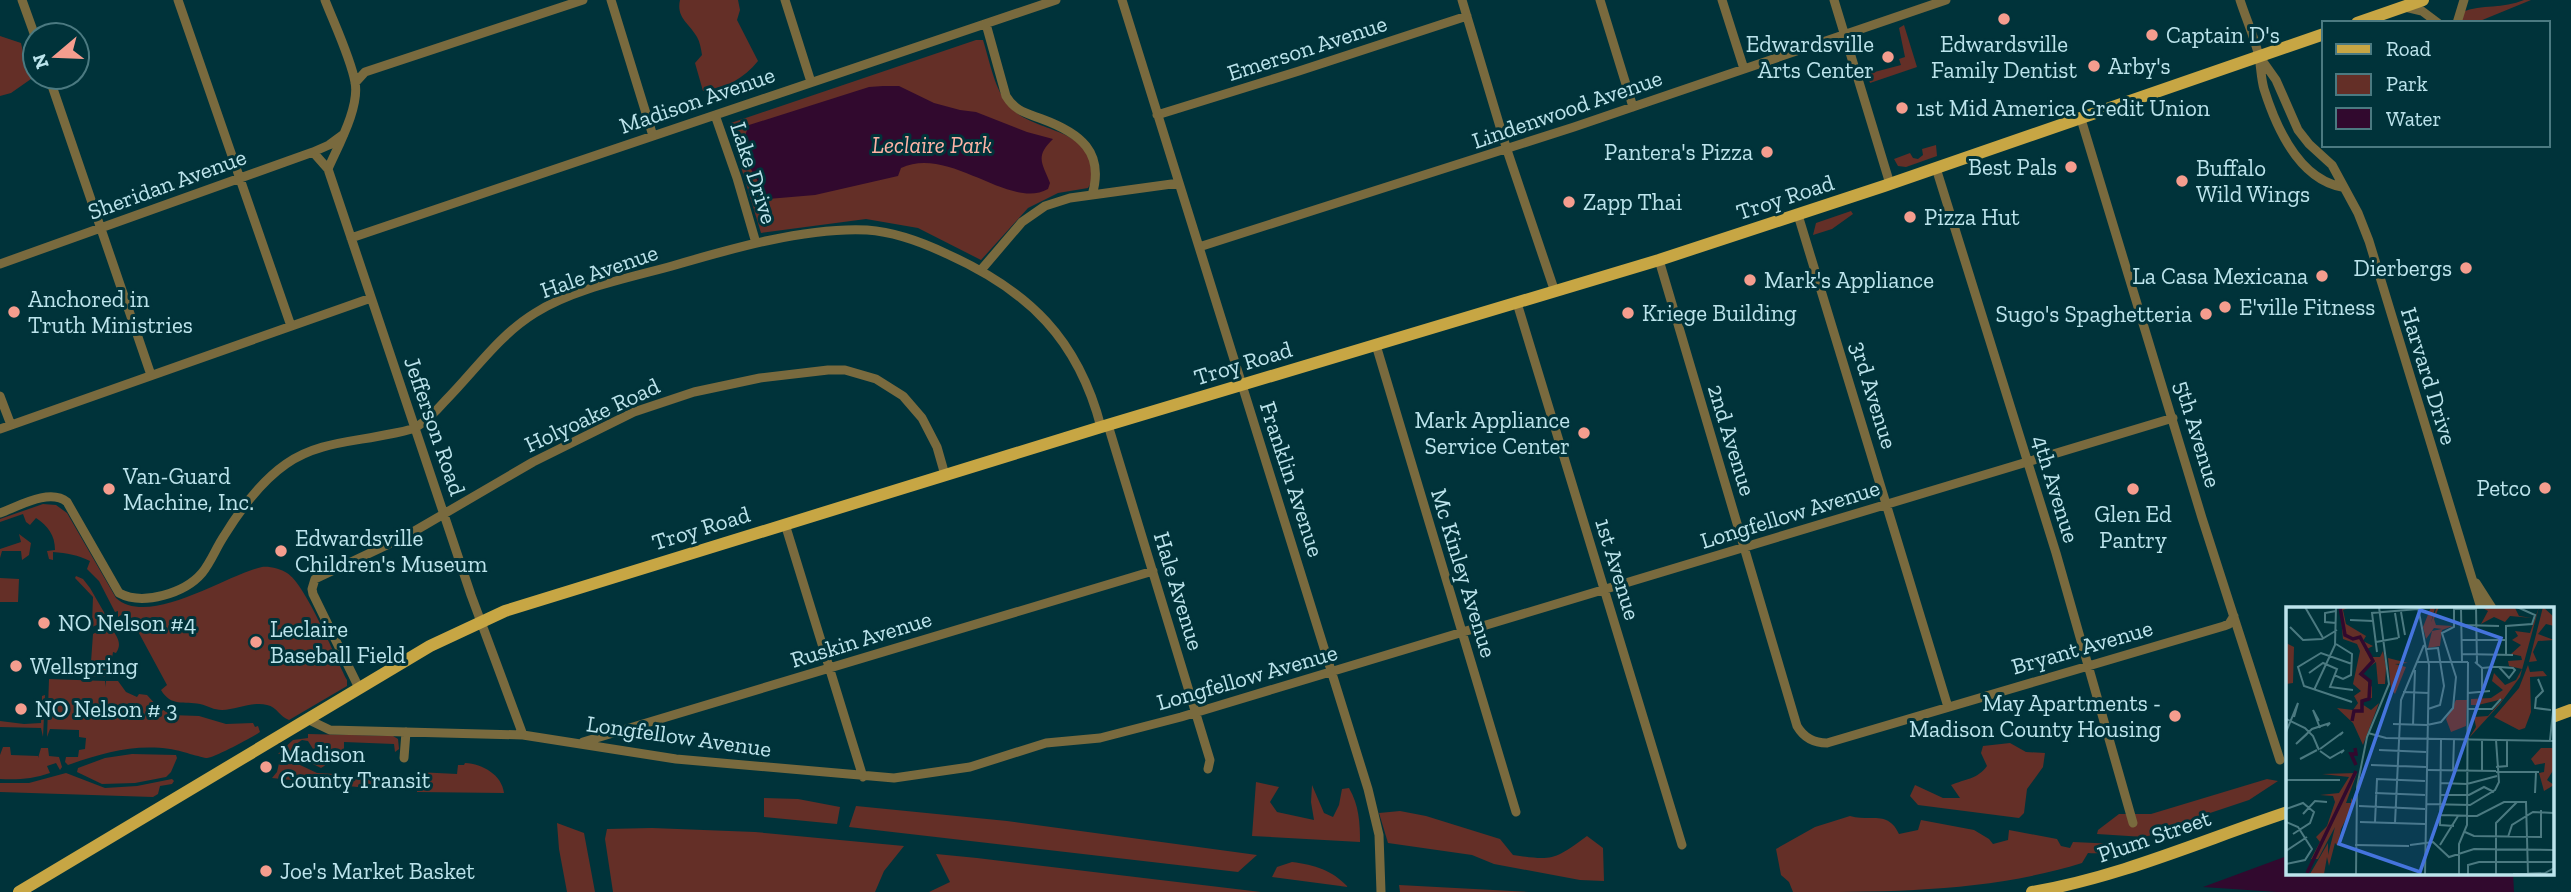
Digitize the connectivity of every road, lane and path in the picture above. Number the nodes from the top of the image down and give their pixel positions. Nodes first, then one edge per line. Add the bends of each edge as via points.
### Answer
1 (22, 0) edge
2 (178, 0) edge
3 (325, 0) edge
4 (583, 0) edge
5 (611, 0) edge
6 (785, 0) edge
7 (1056, 0) edge
8 (1122, 0) edge
9 (1462, 0) edge
10 (1600, 0) edge
11 (1722, 0) edge
12 (1834, 0) edge
13 (1946, 0) edge
14 (2240, 0) edge
15 (2423, 0) edge
16 (2465, 0) edge
17 (2403, 7) junction
18 (1467, 16) junction
19 (30, 21) edge
20 (2363, 21) edge
21 (2435, 21) edge
22 (2458, 21) edge
23 (986, 24) junction
24 (1844, 35) junction
25 (2322, 35) edge
26 (2259, 56) junction
27 (1744, 69) junction
28 (811, 82) junction
29 (355, 83) junction
30 (54, 91) edge
31 (1633, 107) junction
32 (715, 115) junction
33 (1157, 115) junction
34 (2081, 119) junction
35 (344, 134) junction
36 (653, 136) junction
37 (1507, 150) junction
38 (313, 152) junction
39 (1936, 168) junction
40 (328, 169) junction
41 (240, 178) junction
42 (1179, 183) junction
43 (1890, 184) junction
44 (2342, 187) junction
45 (1092, 195) junction
46 (1798, 215) junction
47 (100, 228) junction
48 (351, 238) junction
49 (756, 243) junction
50 (1199, 247) junction
51 (1659, 260) junction
52 (0, 264) edge
53 (981, 270) junction
54 (1555, 292) junction
55 (371, 298) junction
56 (1517, 303) junction
57 (291, 326) junction
58 (1376, 345) junction
59 (151, 376) junction
60 (1242, 386) junction
61 (0, 396) edge
62 (2173, 418) junction
63 (10, 425) junction
64 (1104, 426) junction
65 (415, 428) junction
66 (0, 429) edge
67 (2027, 462) junction
68 (945, 475) junction
69 (1887, 505) junction
70 (0, 513) edge
71 (444, 514) junction
72 (785, 524) junction
73 (1745, 548) junction
74 (1153, 571) junction
75 (2473, 579) junction
76 (1604, 590) junction
77 (2481, 607) edge
78 (2492, 607) edge
79 (2234, 616) junction
80 (481, 621) junction
81 (1463, 633) junction
82 (2088, 665) junction
83 (829, 669) junction
84 (1332, 673) junction
85 (359, 688) junction
86 (1948, 707) junction
87 (2571, 710) edge
88 (1196, 713) junction
89 (2554, 716) edge
90 (307, 719) junction
91 (406, 732) junction
92 (523, 735) junction
93 (581, 743) junction
94 (1816, 743) joint
95 (404, 758) dead end
96 (2280, 760) dead end
97 (1208, 769) dead end
98 (863, 777) junction
99 (1516, 812) dead end
100 (2286, 812) edge
101 (2133, 823) dead end
102 (1682, 845) dead end
103 (19, 892) edge
104 (1381, 892) edge
105 (2032, 892) edge

1 - 19 street
2 - 41 street
3 - 29 street
4 - 29 street via 365,72
5 - 36 street
6 - 28 street
7 - 23 street, Madison Avenue
8 - 33 street, Franklin Avenue
9 - 18 street
10 - 31 street
11 - 27 street
12 - 24 street
13 - 24 street, Lindenwood Avenue
14 - 26 street, Harvard Drive
15 - 17 main road
16 - 22 street
17 - 20 main road
17 - 21 street via 2422,11
18 - 33 street, Emerson Avenue
18 - 37 street
23 - 28 street, Madison Avenue
23 - 45 street via 1011,104 1063,129 1091,151 1097,170
24 - 27 street, Lindenwood Avenue
24 - 43 street
25 - 26 main road, Troy Road
26 - 34 main road, Troy Road
26 - 44 street, Harvard Drive via 2276,80 2298,130 2332,165
26 - 44 street, Harvard Drive via 2264,89 2294,153 2320,179
27 - 31 street, Lindenwood Avenue
28 - 32 street, Madison Avenue
29 - 35 street
30 - 47 street
31 - 37 street, Lindenwood Avenue
32 - 36 street, Madison Avenue
32 - 49 street, Lake Drive
33 - 42 street, Franklin Avenue
34 - 39 main road, Troy Road
34 - 62 street, 5th Avenue
35 - 38 street, Sheridan Avenue
35 - 40 street
36 - 48 street, Madison Avenue
37 - 50 street, Lindenwood Avenue
37 - 54 street
38 - 40 street, Jefferson Road
38 - 41 street, Sheridan Avenue
39 - 43 main road, Troy Road
39 - 67 street, 4th Avenue
40 - 48 street, Jefferson Road
41 - 47 street, Sheridan Avenue
41 - 57 street
42 - 45 street
42 - 50 street, Franklin Avenue
43 - 46 main road, Troy Road
44 - 75 street, Harvard Drive via 2369,241
45 - 53 street via 1056,201 1033,213
46 - 51 main road, Troy Road
46 - 69 street, 3rd Avenue
47 - 52 street, Sheridan Avenue
47 - 59 street
48 - 55 street, Jefferson Road
49 - 53 street, Hale Avenue via 847,230 885,232
49 - 65 street, Hale Avenue via 570,297 536,312 504,337
50 - 60 street, Franklin Avenue
51 - 54 main road, Troy Road
51 - 73 street, 2nd Avenue
53 - 64 street, Hale Avenue via 1027,302 1055,329 1081,370
54 - 56 main road, Troy Road
55 - 57 street
55 - 65 street, Jefferson Road
56 - 58 main road, Troy Road
56 - 76 street, 1st Avenue
57 - 59 street
58 - 60 main road, Troy Road
58 - 81 street, Mc Kinley Avenue
59 - 63 street
60 - 64 main road, Troy Road
60 - 84 street, Franklin Avenue
61 - 63 street
62 - 67 street, Longfellow Avenue
62 - 79 street, 5th Avenue
63 - 66 street
64 - 68 main road, Troy Road
64 - 74 street, Hale Avenue
65 - 70 street, Hale Avenue via 321,447 288,462 239,514 202,573 152,598 120,593 67,502 57,496
65 - 71 street, Jefferson Road
67 - 69 street, Longfellow Avenue
67 - 82 street, 4th Avenue
68 - 71 street, Holyoake Road via 930,430 903,396 862,374 828,370 760,378 654,405 543,456
68 - 72 main road, Troy Road
69 - 73 street, Longfellow Avenue
69 - 86 street, 3rd Avenue
71 - 80 street, Jefferson Road
71 - 85 street, Holyoake Road via 320,575 312,584
72 - 80 main road, Troy Road
72 - 83 street
73 - 76 street, Longfellow Avenue
73 - 94 street, 2nd Avenue via 1797,726
74 - 83 street, Ruskin Avenue
74 - 88 street, Hale Avenue
75 - 77 street, Harvard Drive
75 - 78 street, Harvard Drive
76 - 81 street, Longfellow Avenue
76 - 102 street, 1st Avenue
79 - 82 street, Bryant Avenue via 2224,626
79 - 96 street, 5th Avenue
80 - 85 main road, Troy Road
80 - 92 street, Jefferson Road
81 - 84 street, Longfellow Avenue
81 - 99 street, Mc Kinley Avenue
82 - 86 street, Bryant Avenue
82 - 101 street, 4th Avenue
83 - 93 street, Ruskin Avenue
83 - 98 street
84 - 88 street, Longfellow Avenue
84 - 104 street, Franklin Avenue via 1375,815
85 - 90 main road, Troy Road
86 - 94 street, Bryant Avenue
87 - 89 main road
88 - 97 street, Hale Avenue via 1210,760
88 - 98 street, Longfellow Avenue via 1100,738 1036,745 947,772
90 - 91 street, Longfellow Avenue via 330,730
90 - 103 main road, Troy Road
91 - 92 street, Longfellow Avenue
91 - 95 street
92 - 93 street, Longfellow Avenue
93 - 98 street, Longfellow Avenue via 676,759
100 - 105 main road, Plum Street via 2094,879

